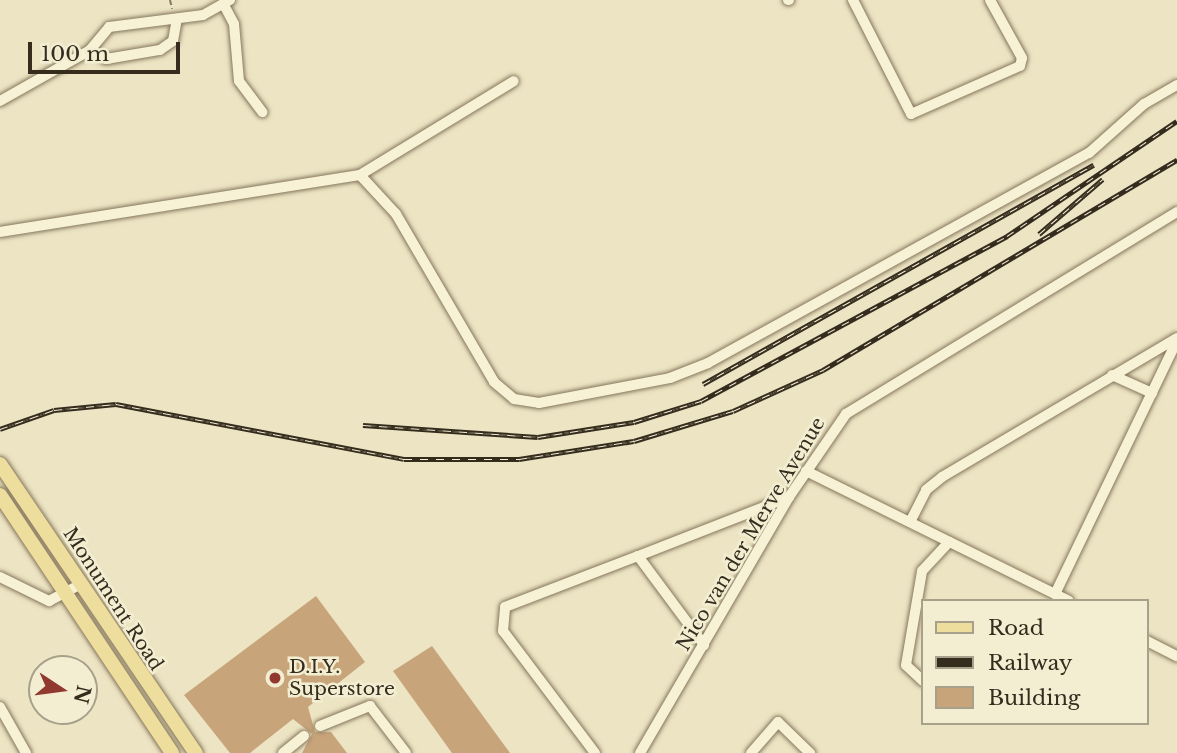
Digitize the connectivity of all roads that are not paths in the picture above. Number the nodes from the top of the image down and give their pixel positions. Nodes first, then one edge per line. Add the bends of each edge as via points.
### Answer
1 (853, 0) edge
2 (990, 0) edge
3 (227, 3) edge
4 (177, 19) junction
5 (90, 50) junction
6 (514, 81) dead end
7 (1177, 85) edge
8 (0, 101) edge
9 (262, 112) dead end
10 (360, 175) junction
11 (1177, 212) edge
12 (0, 232) edge
13 (1177, 340) edge
14 (1112, 375) junction
15 (1152, 393) junction
16 (2, 466) edge
17 (806, 471) junction
18 (0, 495) edge
19 (789, 497) junction
20 (910, 522) junction
21 (949, 542) junction
22 (638, 556) junction
23 (0, 578) edge
24 (81, 584) junction
25 (65, 593) junction
26 (1055, 594) junction
27 (1065, 599) edge
28 (1149, 641) edge
29 (704, 645) junction
30 (1177, 656) edge
31 (130, 662) junction
32 (116, 669) junction
33 (922, 680) edge
34 (0, 707) edge
35 (320, 726) dead end
36 (304, 736) dead end
37 (26, 753) edge
38 (172, 753) edge
39 (196, 753) edge
40 (283, 753) edge
41 (406, 753) edge
42 (595, 753) edge
43 (640, 753) edge
44 (751, 753) edge
45 (810, 753) edge

1 - 2 street via 911,114 1020,66 1022,58
3 - 4 street
3 - 9 street via 234,24 239,81
4 - 5 street via 108,27
4 - 5 street via 173,41 160,50 104,59
5 - 8 street
6 - 10 street
7 - 10 street via 1144,104 1082,157 708,363 670,378 539,402 514,399 494,382 396,214
10 - 12 street
11 - 17 street, Nico van der Merve Avenue via 866,399 841,419
13 - 14 street
13 - 15 street
14 - 15 street
14 - 20 street via 933,483
15 - 26 street
16 - 24 main road, Monument Road
17 - 19 street, Nico van der Merve Avenue
17 - 20 street
18 - 25 main road, Monument Road
19 - 22 street
19 - 29 street, Nico van der Merve Avenue
20 - 21 street
21 - 26 street
21 - 33 street via 922,571 906,665
22 - 29 street
22 - 42 street via 520,596 501,612 503,631
23 - 25 street via 37,599
24 - 25 street
24 - 31 main road, Monument Road
25 - 32 main road, Monument Road
26 - 27 street
28 - 30 street
29 - 43 street, Nico van der Merve Avenue
31 - 32 street
31 - 39 main road, Monument Road
32 - 38 main road, Monument Road
34 - 37 street
35 - 41 street via 370,706
36 - 40 street
44 - 45 street via 778,722

